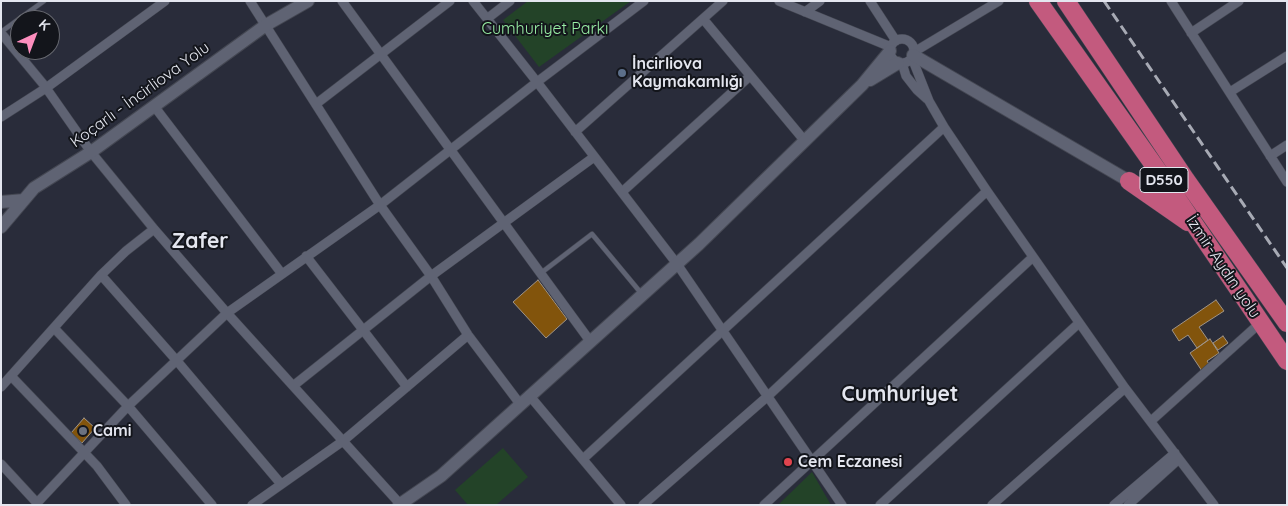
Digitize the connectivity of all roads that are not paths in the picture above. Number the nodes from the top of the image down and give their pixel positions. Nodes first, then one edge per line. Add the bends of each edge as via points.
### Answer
1 (44, 1) edge
2 (166, 1) edge
3 (250, 1) edge
4 (308, 1) edge
5 (342, 1) edge
6 (450, 1) edge
7 (473, 1) edge
8 (510, 1) edge
9 (644, 1) edge
10 (724, 1) edge
11 (779, 1) edge
12 (820, 1) edge
13 (870, 1) edge
14 (999, 1) edge
15 (1038, 1) edge
16 (1066, 1) edge
17 (1171, 1) edge
18 (1239, 1) edge
19 (805, 12) junction
20 (488, 18) junction
21 (704, 20) junction
22 (266, 25) junction
23 (1, 32) edge
24 (1191, 33) junction
25 (892, 46) junction
26 (381, 55) junction
27 (913, 55) junction
28 (1287, 56) edge
29 (900, 63) junction
30 (750, 76) junction
31 (537, 82) junction
32 (862, 85) junction
33 (46, 88) junction
34 (1230, 92) junction
35 (929, 101) junction
36 (316, 104) junction
37 (154, 106) junction
38 (1, 118) edge
39 (944, 126) junction
40 (575, 132) junction
41 (804, 140) junction
42 (1136, 140) junction
43 (1287, 144) edge
44 (450, 149) junction
45 (91, 152) junction
46 (1270, 156) junction
47 (594, 157) junction
48 (1182, 174) junction
49 (1129, 181) junction
50 (1287, 182) edge
51 (1166, 183) junction
52 (987, 191) junction
53 (622, 192) junction
54 (1151, 196) junction
55 (24, 200) junction
56 (1, 202) edge
57 (380, 204) junction
58 (503, 222) junction
59 (1, 227) edge
60 (1195, 228) junction
61 (154, 229) junction
62 (306, 256) junction
63 (1033, 257) junction
64 (677, 264) junction
65 (282, 274) junction
66 (541, 274) junction
67 (101, 275) junction
68 (431, 276) junction
69 (642, 294) junction
70 (227, 313) junction
71 (1079, 323) junction
72 (1260, 323) junction
73 (1287, 323) edge
74 (54, 328) junction
75 (363, 330) junction
76 (723, 330) junction
77 (468, 335) junction
78 (590, 341) junction
79 (177, 361) junction
80 (1287, 361) edge
81 (12, 377) junction
82 (1, 386) edge
83 (293, 386) junction
84 (407, 387) junction
85 (1125, 388) junction
86 (768, 396) junction
87 (525, 400) junction
88 (128, 406) junction
89 (1151, 421) junction
90 (344, 441) junction
91 (85, 453) junction
92 (1177, 456) junction
93 (583, 459) junction
94 (812, 461) junction
95 (1, 464) edge
96 (281, 484) junction
97 (38, 504) edge
98 (400, 504) edge
99 (126, 505) edge
100 (212, 505) edge
101 (252, 505) edge
102 (621, 505) edge
103 (643, 505) edge
104 (764, 505) edge
105 (842, 505) edge
106 (880, 505) edge
107 (992, 505) edge
108 (1114, 505) edge
109 (1128, 505) edge
110 (1214, 505) edge

1 - 23 lane
2 - 33 street
3 - 22 street
4 - 22 street, Koçarlı - İncirliova Yolu
5 - 26 street
6 - 26 street
7 - 20 street
8 - 20 street
9 - 31 street
10 - 21 street
11 - 19 street
12 - 19 street
13 - 25 street
14 - 27 street
15 - 42 highway, İzmir-Aydın yolu / D550
16 - 48 highway, İzmir-Aydın yolu / D550
17 - 24 street
18 - 24 street
19 - 25 street
20 - 31 street
21 - 30 street
21 - 40 street
22 - 36 street
22 - 37 street, Koçarlı - İncirliova Yolu
23 - 33 street
24 - 34 street
25 - 27 street via 908,41 912,44
25 - 29 street via 892,58
25 - 32 street
26 - 36 street
26 - 44 street
27 - 29 street via 909,61
27 - 35 street
27 - 49 street
28 - 34 street
29 - 32 street
29 - 35 street via 906,76
30 - 41 street
30 - 53 street
31 - 40 street
31 - 44 street
32 - 41 street
33 - 38 street
33 - 45 street
34 - 46 street
35 - 39 street
36 - 57 street
37 - 45 street, Koçarlı - İncirliova Yolu
37 - 65 street
39 - 52 street
39 - 76 street
40 - 47 street
41 - 64 street
42 - 49 highway via 1143,159 1142,169
42 - 51 highway, İzmir-Aydın yolu / D550
43 - 46 street
44 - 57 street
44 - 58 street
45 - 55 street, Koçarlı - İncirliova Yolu via 34,188
45 - 61 street
46 - 50 street
47 - 53 street
47 - 58 street
48 - 51 highway
48 - 73 highway, İzmir-Aydın yolu / D550
49 - 51 highway
49 - 54 highway
51 - 54 highway
51 - 60 highway, İzmir-Aydın yolu / D550
52 - 63 street
52 - 86 street
53 - 64 street
54 - 60 highway
55 - 56 street
55 - 59 street, Koçarlı - İncirliova Yolu
57 - 62 street
57 - 68 street
58 - 66 street
58 - 68 street
60 - 72 highway, İzmir-Aydın yolu / D550
61 - 67 street
61 - 70 street
62 - 65 street
62 - 75 street
63 - 71 street
63 - 94 street
64 - 69 street
64 - 76 street
65 - 70 street
66 - 69 lane via 592,234
66 - 78 street
67 - 74 street
67 - 79 street
68 - 75 street
68 - 77 street
69 - 78 street
70 - 79 street
70 - 83 street
71 - 85 street
71 - 106 street
72 - 80 highway, İzmir-Aydın yolu / D550
72 - 89 street
74 - 81 street
74 - 88 street
75 - 83 street
75 - 84 street
76 - 86 street
76 - 93 street
77 - 84 street
77 - 87 street
78 - 87 street
79 - 88 street
79 - 96 street
81 - 82 street
81 - 91 street
83 - 90 street
84 - 90 street
85 - 89 street
85 - 107 street
86 - 94 street
86 - 103 street
87 - 93 street
87 - 98 street via 441,476
88 - 91 street
88 - 100 street
89 - 92 street
90 - 96 street
90 - 98 street
91 - 97 street
91 - 99 street
92 - 108 street
92 - 109 street
92 - 110 street
93 - 102 street
94 - 104 street
94 - 105 street
95 - 97 street
96 - 101 street

